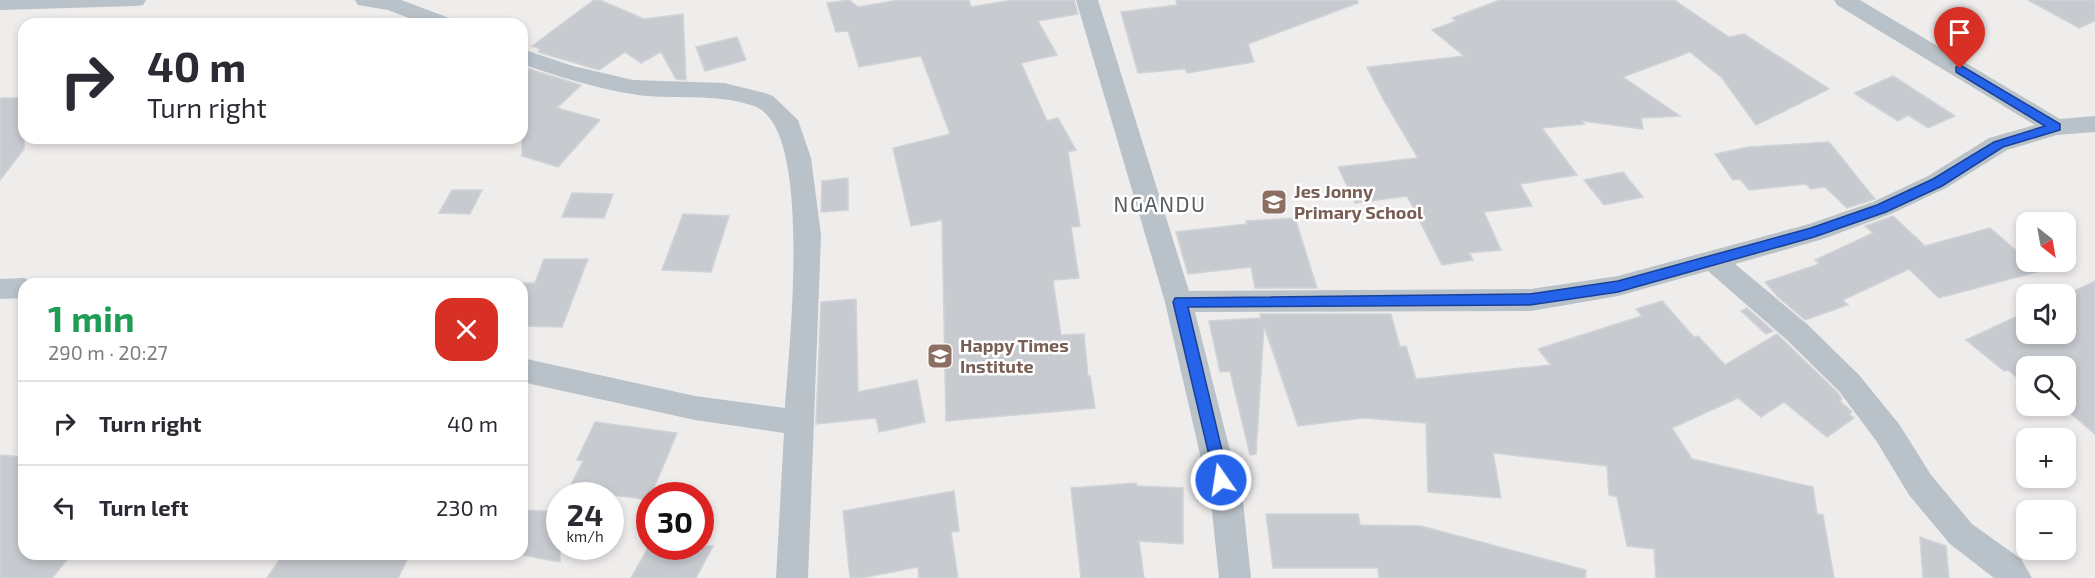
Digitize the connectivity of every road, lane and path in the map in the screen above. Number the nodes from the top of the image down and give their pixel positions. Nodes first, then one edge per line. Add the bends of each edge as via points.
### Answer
1 (135, 0) edge
2 (366, 0) edge
3 (1087, 0) edge
4 (1845, 0) edge
5 (0, 4) edge
6 (435, 13) edge
7 (528, 58) edge
8 (2095, 124) edge
9 (2056, 127) junction
10 (1713, 260) junction
11 (18, 288) edge
12 (0, 289) edge
13 (1179, 302) junction
14 (528, 371) edge
15 (801, 423) junction
16 (792, 578) edge
17 (1236, 578) edge
18 (2016, 578) edge

1 - 5 street
2 - 6 street
3 - 13 street
4 - 9 street
7 - 15 street via 633,87 724,92 765,101 786,120 799,158 808,235
8 - 9 street
9 - 10 street via 1998,144 1938,183 1882,208
10 - 13 street via 1618,286 1530,300
10 - 18 street via 1849,383 1888,433 1927,494 1961,534
11 - 12 street
13 - 17 street via 1227,502
14 - 15 street via 695,408
15 - 16 street

